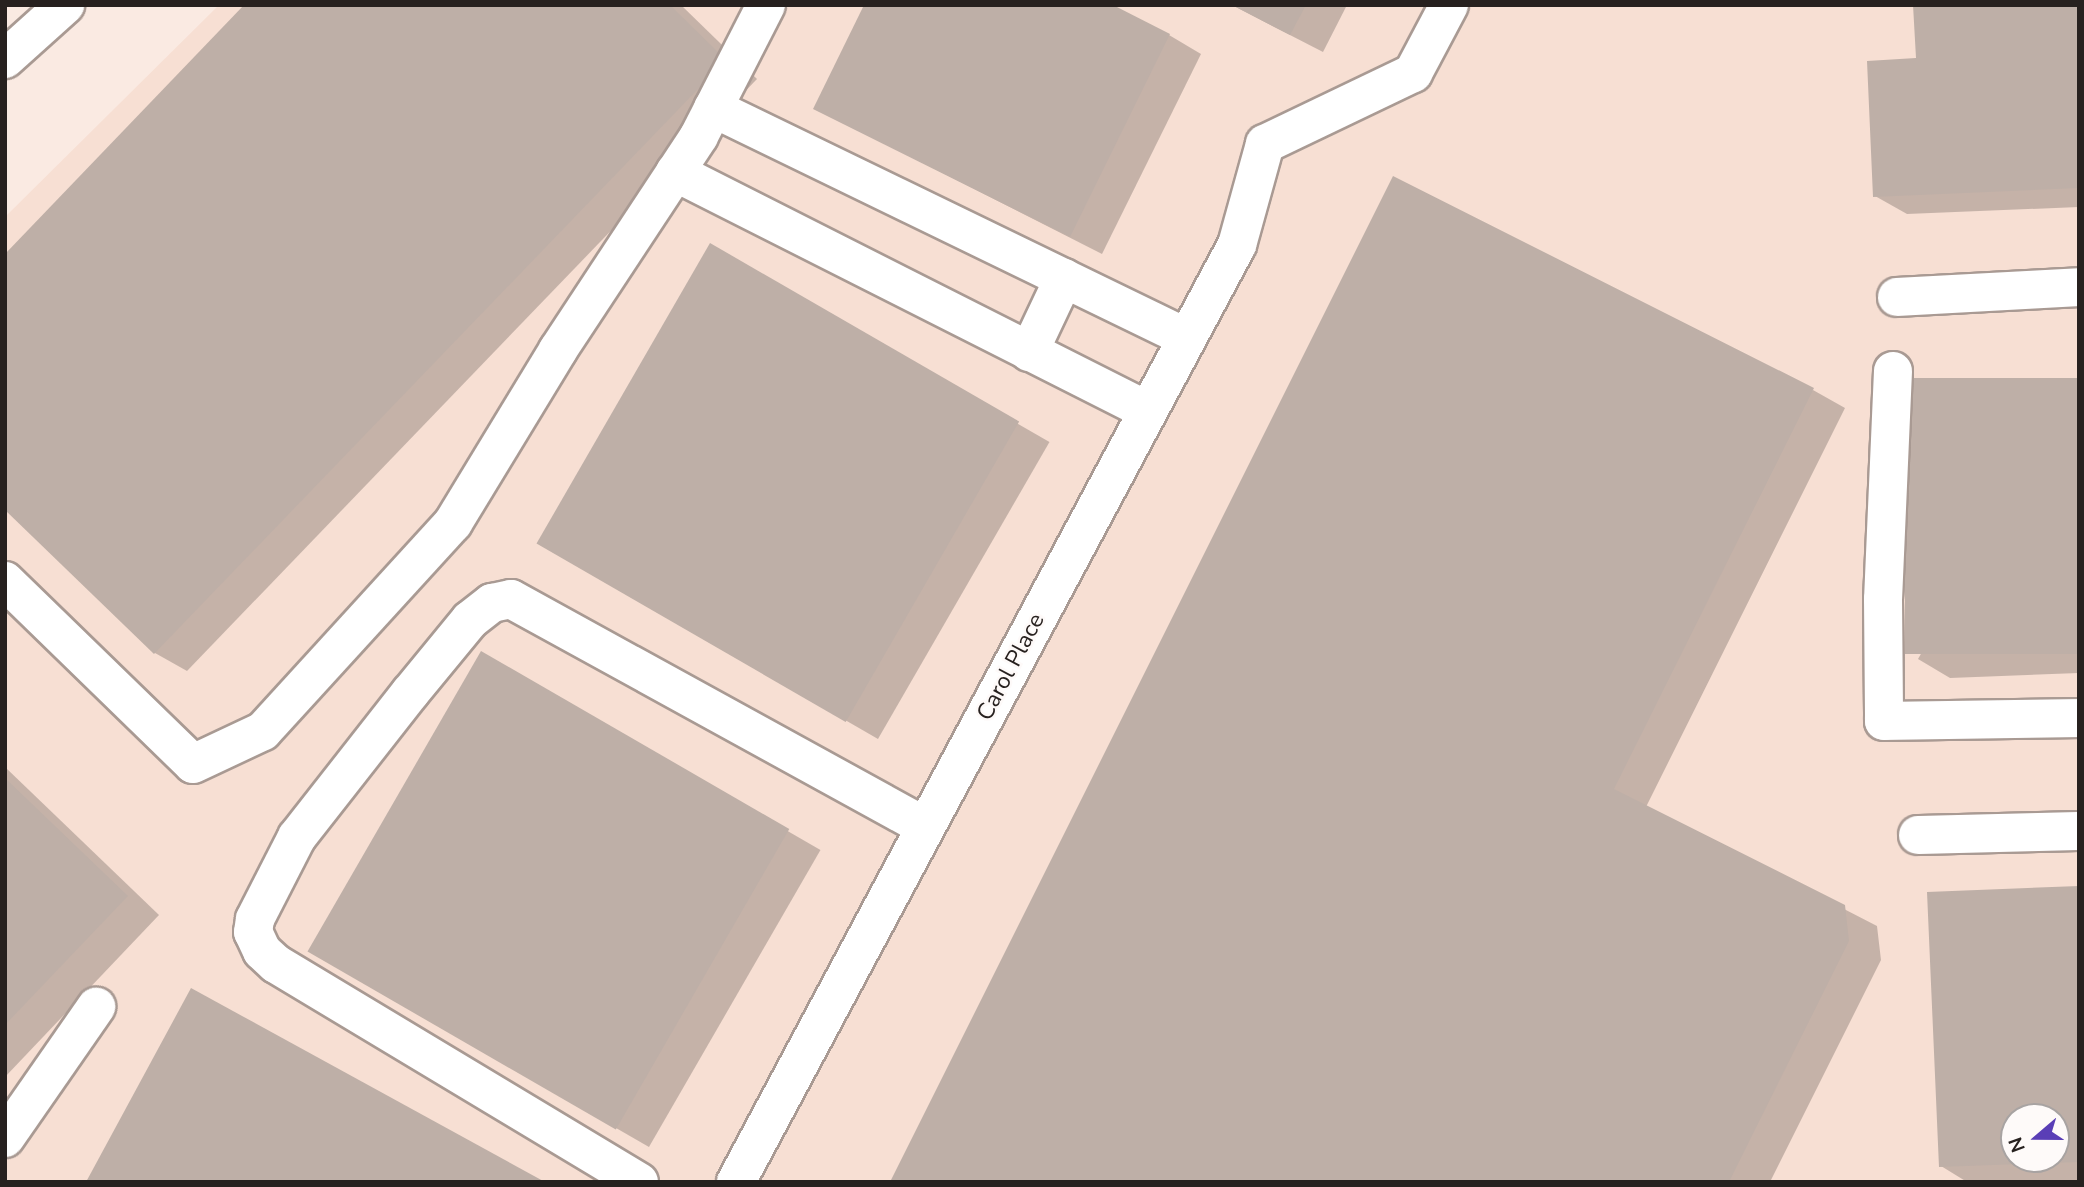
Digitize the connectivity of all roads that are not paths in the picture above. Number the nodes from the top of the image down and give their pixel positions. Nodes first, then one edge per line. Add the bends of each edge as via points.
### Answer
1 (65, 5) edge
2 (766, 5) edge
3 (1449, 5) edge
4 (5, 59) edge
5 (713, 108) junction
6 (675, 172) junction
7 (1064, 278) junction
8 (2079, 287) edge
9 (1897, 297) dead end
10 (1187, 338) junction
11 (1029, 352) junction
12 (1893, 372) dead end
13 (1148, 411) junction
14 (5, 581) edge
15 (2079, 719) edge
16 (925, 827) junction
17 (2079, 831) edge
18 (1919, 835) dead end
19 (96, 1007) dead end
20 (5, 1138) edge
21 (639, 1182) edge
22 (736, 1182) edge

1 - 4 street
2 - 5 street
3 - 10 street, Carol Place via 1413,73 1265,145 1237,244
5 - 6 street
5 - 7 street
6 - 11 street
6 - 14 street via 453,523 263,731 193,764
7 - 10 street
7 - 11 street
8 - 9 street
10 - 13 street, Carol Place
11 - 13 street
12 - 15 street via 1884,599 1885,721
13 - 16 street, Carol Place
16 - 21 street via 511,599 492,603 470,620 410,693 297,837 255,919 253,932 276,964
16 - 22 street, Carol Place
17 - 18 street
19 - 20 street

